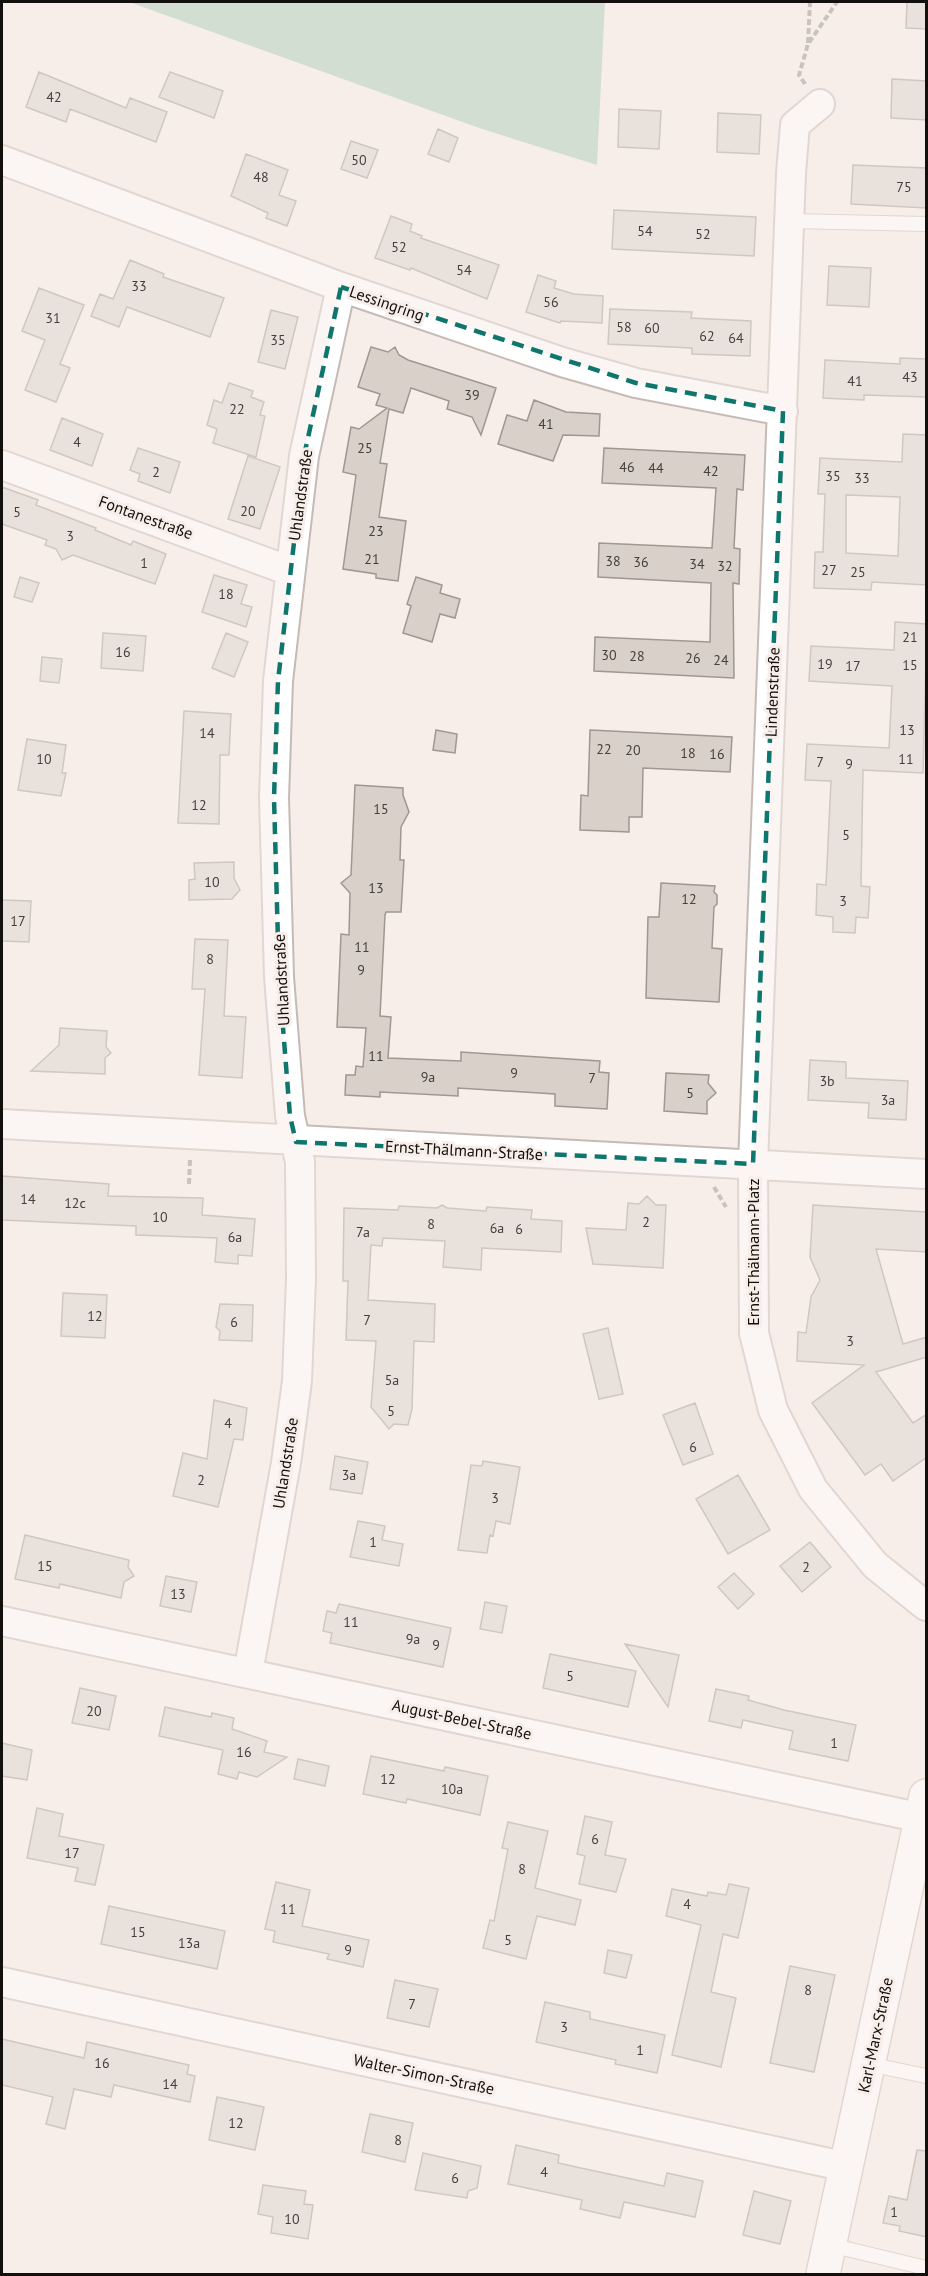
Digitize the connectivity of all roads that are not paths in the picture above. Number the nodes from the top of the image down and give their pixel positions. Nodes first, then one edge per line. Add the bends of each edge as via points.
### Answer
1 (820, 104) road end
2 (2, 159) edge
3 (790, 221) junction
4 (927, 224) edge
5 (341, 287) junction
6 (783, 411) junction
7 (2, 465) edge
8 (290, 570) junction
9 (2, 1124) edge
10 (296, 1142) junction
11 (753, 1164) junction
12 (927, 1174) edge
13 (927, 1606) edge
14 (2, 1621) edge
15 (248, 1673) junction
16 (924, 1807) edge
17 (2, 1982) edge
18 (868, 2064) junction
19 (927, 2076) edge
20 (847, 2167) junction
21 (826, 2260) edge
22 (927, 2268) edge

1 - 3 street, Lindenstraße via 795,125
2 - 5 street, Lessingring
3 - 4 lane
3 - 6 street, Lindenstraße
5 - 6 street, Lessingring via 636,383
5 - 8 street, Uhlandstraße via 304,456
6 - 11 street, Lindenstraße
7 - 8 street, Fontanestraße
8 - 10 street, Uhlandstraße via 278,681 274,798 279,977 290,1116
9 - 10 street, Ernst-Thälmann-Straße
10 - 11 street, Ernst-Thälmann-Straße
10 - 15 street, Uhlandstraße via 300,1161 301,1268 297,1381
11 - 12 street, Ernst-Thälmann-Straße
11 - 13 street, Ernst-Thälmann-Platz via 758,1311 754,1333 773,1410 813,1489 875,1565
14 - 15 street, August-Bebel-Straße
15 - 16 street, August-Bebel-Straße
16 - 18 main road, Karl-Marx-Straße via 912,1892
17 - 20 street, Walter-Simon-Straße
18 - 19 lane
18 - 20 main road, Karl-Marx-Straße
20 - 21 main road, Karl-Marx-Straße
21 - 22 lane

